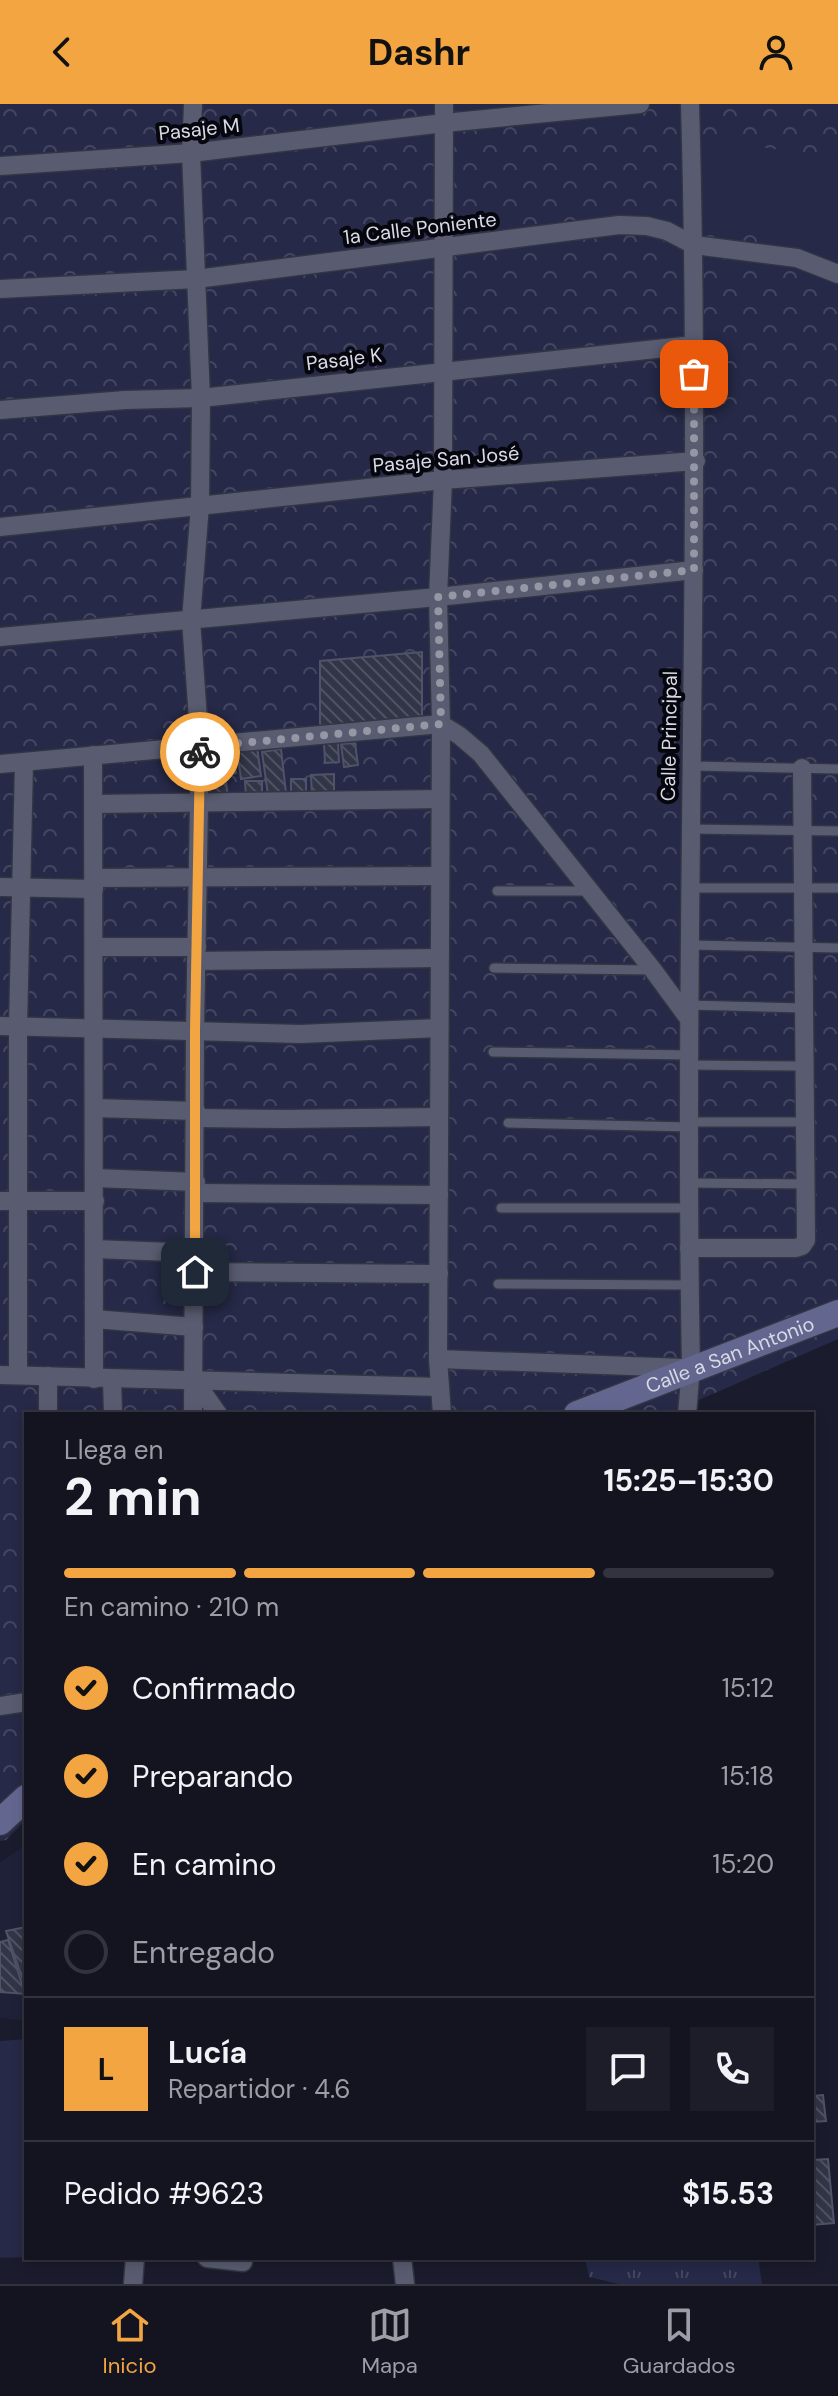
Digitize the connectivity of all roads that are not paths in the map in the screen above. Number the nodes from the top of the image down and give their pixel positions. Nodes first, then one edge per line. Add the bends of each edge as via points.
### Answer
1 (193, 104) edge
2 (640, 104) edge
3 (690, 104) edge
4 (444, 113) edge
5 (191, 153) junction
6 (0, 166) edge
7 (694, 245) junction
8 (444, 247) junction
9 (838, 274) edge
10 (196, 279) junction
11 (0, 289) edge
12 (693, 345) junction
13 (444, 370) junction
14 (201, 398) junction
15 (0, 410) edge
16 (696, 461) junction
17 (443, 480) junction
18 (200, 505) junction
19 (0, 527) edge
20 (694, 570) junction
21 (438, 597) junction
22 (191, 620) junction
23 (0, 637) edge
24 (441, 724) junction
25 (200, 747) junction
26 (93, 755) junction
27 (24, 763) junction
28 (0, 764) edge
29 (692, 766) junction
30 (802, 768) junction
31 (838, 769) edge
32 (440, 799) junction
33 (94, 804) junction
34 (197, 804) junction
35 (689, 829) junction
36 (803, 831) junction
37 (838, 831) edge
38 (440, 876) junction
39 (198, 878) junction
40 (94, 884) junction
41 (0, 887) edge
42 (22, 887) junction
43 (803, 887) junction
44 (689, 888) junction
45 (838, 888) edge
46 (497, 891) dead end
47 (591, 891) junction
48 (689, 945) junction
49 (94, 947) junction
50 (804, 947) junction
51 (838, 948) edge
52 (196, 954) junction
53 (439, 958) junction
54 (494, 968) dead end
55 (653, 970) junction
56 (804, 1008) junction
57 (689, 1012) junction
58 (9, 1026) edge
59 (93, 1027) junction
60 (439, 1028) junction
61 (195, 1031) junction
62 (493, 1052) dead end
63 (689, 1060) junction
64 (805, 1066) junction
65 (94, 1108) junction
66 (196, 1114) junction
67 (439, 1117) junction
68 (805, 1122) junction
69 (508, 1123) dead end
70 (690, 1125) junction
71 (95, 1178) junction
72 (689, 1183) junction
73 (806, 1184) junction
74 (196, 1188) junction
75 (439, 1195) junction
76 (8, 1201) edge
77 (95, 1201) junction
78 (501, 1208) dead end
79 (690, 1208) junction
80 (689, 1248) junction
81 (95, 1249) junction
82 (195, 1253) junction
83 (195, 1272) junction
84 (439, 1274) junction
85 (498, 1284) dead end
86 (690, 1285) junction
87 (838, 1313) edge
88 (94, 1319) junction
89 (194, 1327) junction
90 (438, 1359) junction
91 (691, 1368) junction
92 (9, 1375) edge
93 (48, 1376) junction
94 (103, 1379) junction
95 (194, 1380) junction
96 (440, 1387) junction
97 (48, 1412) edge
98 (112, 1412) edge
99 (193, 1412) edge
100 (217, 1412) edge
101 (442, 1412) edge
102 (582, 1412) edge
103 (687, 1412) edge
104 (24, 1702) edge
105 (0, 1706) edge
106 (24, 1800) edge
107 (0, 1822) edge
108 (135, 2260) edge
109 (225, 2260) edge
110 (402, 2260) edge
111 (243, 2262) dead end
112 (133, 2284) edge
113 (405, 2284) edge

1 - 5 street
2 - 4 street, Pasaje M
3 - 7 street, Calle Principal
4 - 5 street, Pasaje M
4 - 8 street
5 - 6 street, Pasaje M
5 - 10 street
7 - 8 street, 1a Calle Poniente via 667,231 619,225
7 - 9 street, 1a Calle Poniente via 797,258
7 - 12 street, Calle Principal
8 - 10 street, 1a Calle Poniente
8 - 13 street
10 - 11 street, 1a Calle Poniente
10 - 14 street
12 - 13 street, Pasaje K
12 - 16 street, Calle Principal
13 - 14 street, Pasaje K
13 - 17 street
14 - 15 street, Pasaje K
14 - 18 street
16 - 17 street, Pasaje San José
16 - 20 street, Calle Principal
17 - 18 street, Pasaje San José
17 - 21 street
18 - 19 street, Pasaje San José
18 - 22 street
20 - 21 street
20 - 29 street, Calle Principal
21 - 22 street
21 - 24 street
22 - 23 street
22 - 25 street
24 - 25 street
24 - 32 street
24 - 47 street via 481,754
25 - 26 street
25 - 34 street
26 - 27 street
26 - 33 street
27 - 28 street
27 - 42 street
29 - 30 lane
29 - 35 street, Calle Principal
30 - 31 lane
30 - 36 street
32 - 34 street
32 - 38 street
33 - 34 street
33 - 40 street
34 - 39 street
35 - 36 lane
35 - 44 street, Calle Principal
36 - 37 lane
36 - 43 street
38 - 39 street
38 - 53 street
39 - 40 street
39 - 52 street
40 - 42 street
40 - 49 street
41 - 42 street
42 - 58 street
43 - 44 lane
43 - 45 lane
43 - 50 street
44 - 48 street, Calle Principal
46 - 47 lane
47 - 55 street
48 - 50 lane
48 - 57 street, Calle Principal
49 - 52 street
49 - 59 street
50 - 51 lane
50 - 56 street
52 - 53 street
52 - 61 street
53 - 60 street
54 - 55 lane
55 - 57 street
56 - 57 lane
56 - 64 street
57 - 63 street, Calle Principal
58 - 59 street
58 - 76 street
59 - 61 street
59 - 65 street
60 - 61 street via 300,1034
60 - 67 street
61 - 66 street
62 - 63 lane
63 - 64 lane
63 - 70 street, Calle Principal
64 - 68 street
65 - 66 street
65 - 71 street
66 - 67 street
66 - 74 street
67 - 75 street
68 - 70 lane
68 - 73 street
69 - 70 lane
70 - 72 street, Calle Principal
71 - 74 street
71 - 77 street
72 - 73 lane
72 - 79 street, Calle Principal
73 - 80 street via 802,1246
74 - 75 street
74 - 82 street
75 - 84 street
76 - 77 street
76 - 92 street
77 - 81 street
78 - 79 lane
79 - 80 street, Calle Principal
80 - 86 street, Calle Principal
81 - 82 street
81 - 88 street
82 - 83 street
83 - 84 street
83 - 89 street
84 - 90 street
85 - 86 lane
86 - 91 street, Calle Principal
87 - 91 street, Calle a San Antonio
88 - 89 street
88 - 94 street
89 - 95 street
90 - 91 street
90 - 96 street
91 - 102 street, Calle a San Antonio
91 - 103 street, Calle Principal
92 - 93 street
93 - 94 street
93 - 97 street
94 - 95 street
94 - 98 street
95 - 96 street
95 - 99 street
95 - 100 street
96 - 101 street
104 - 105 street
106 - 107 street
108 - 112 street
109 - 111 street
110 - 113 street

